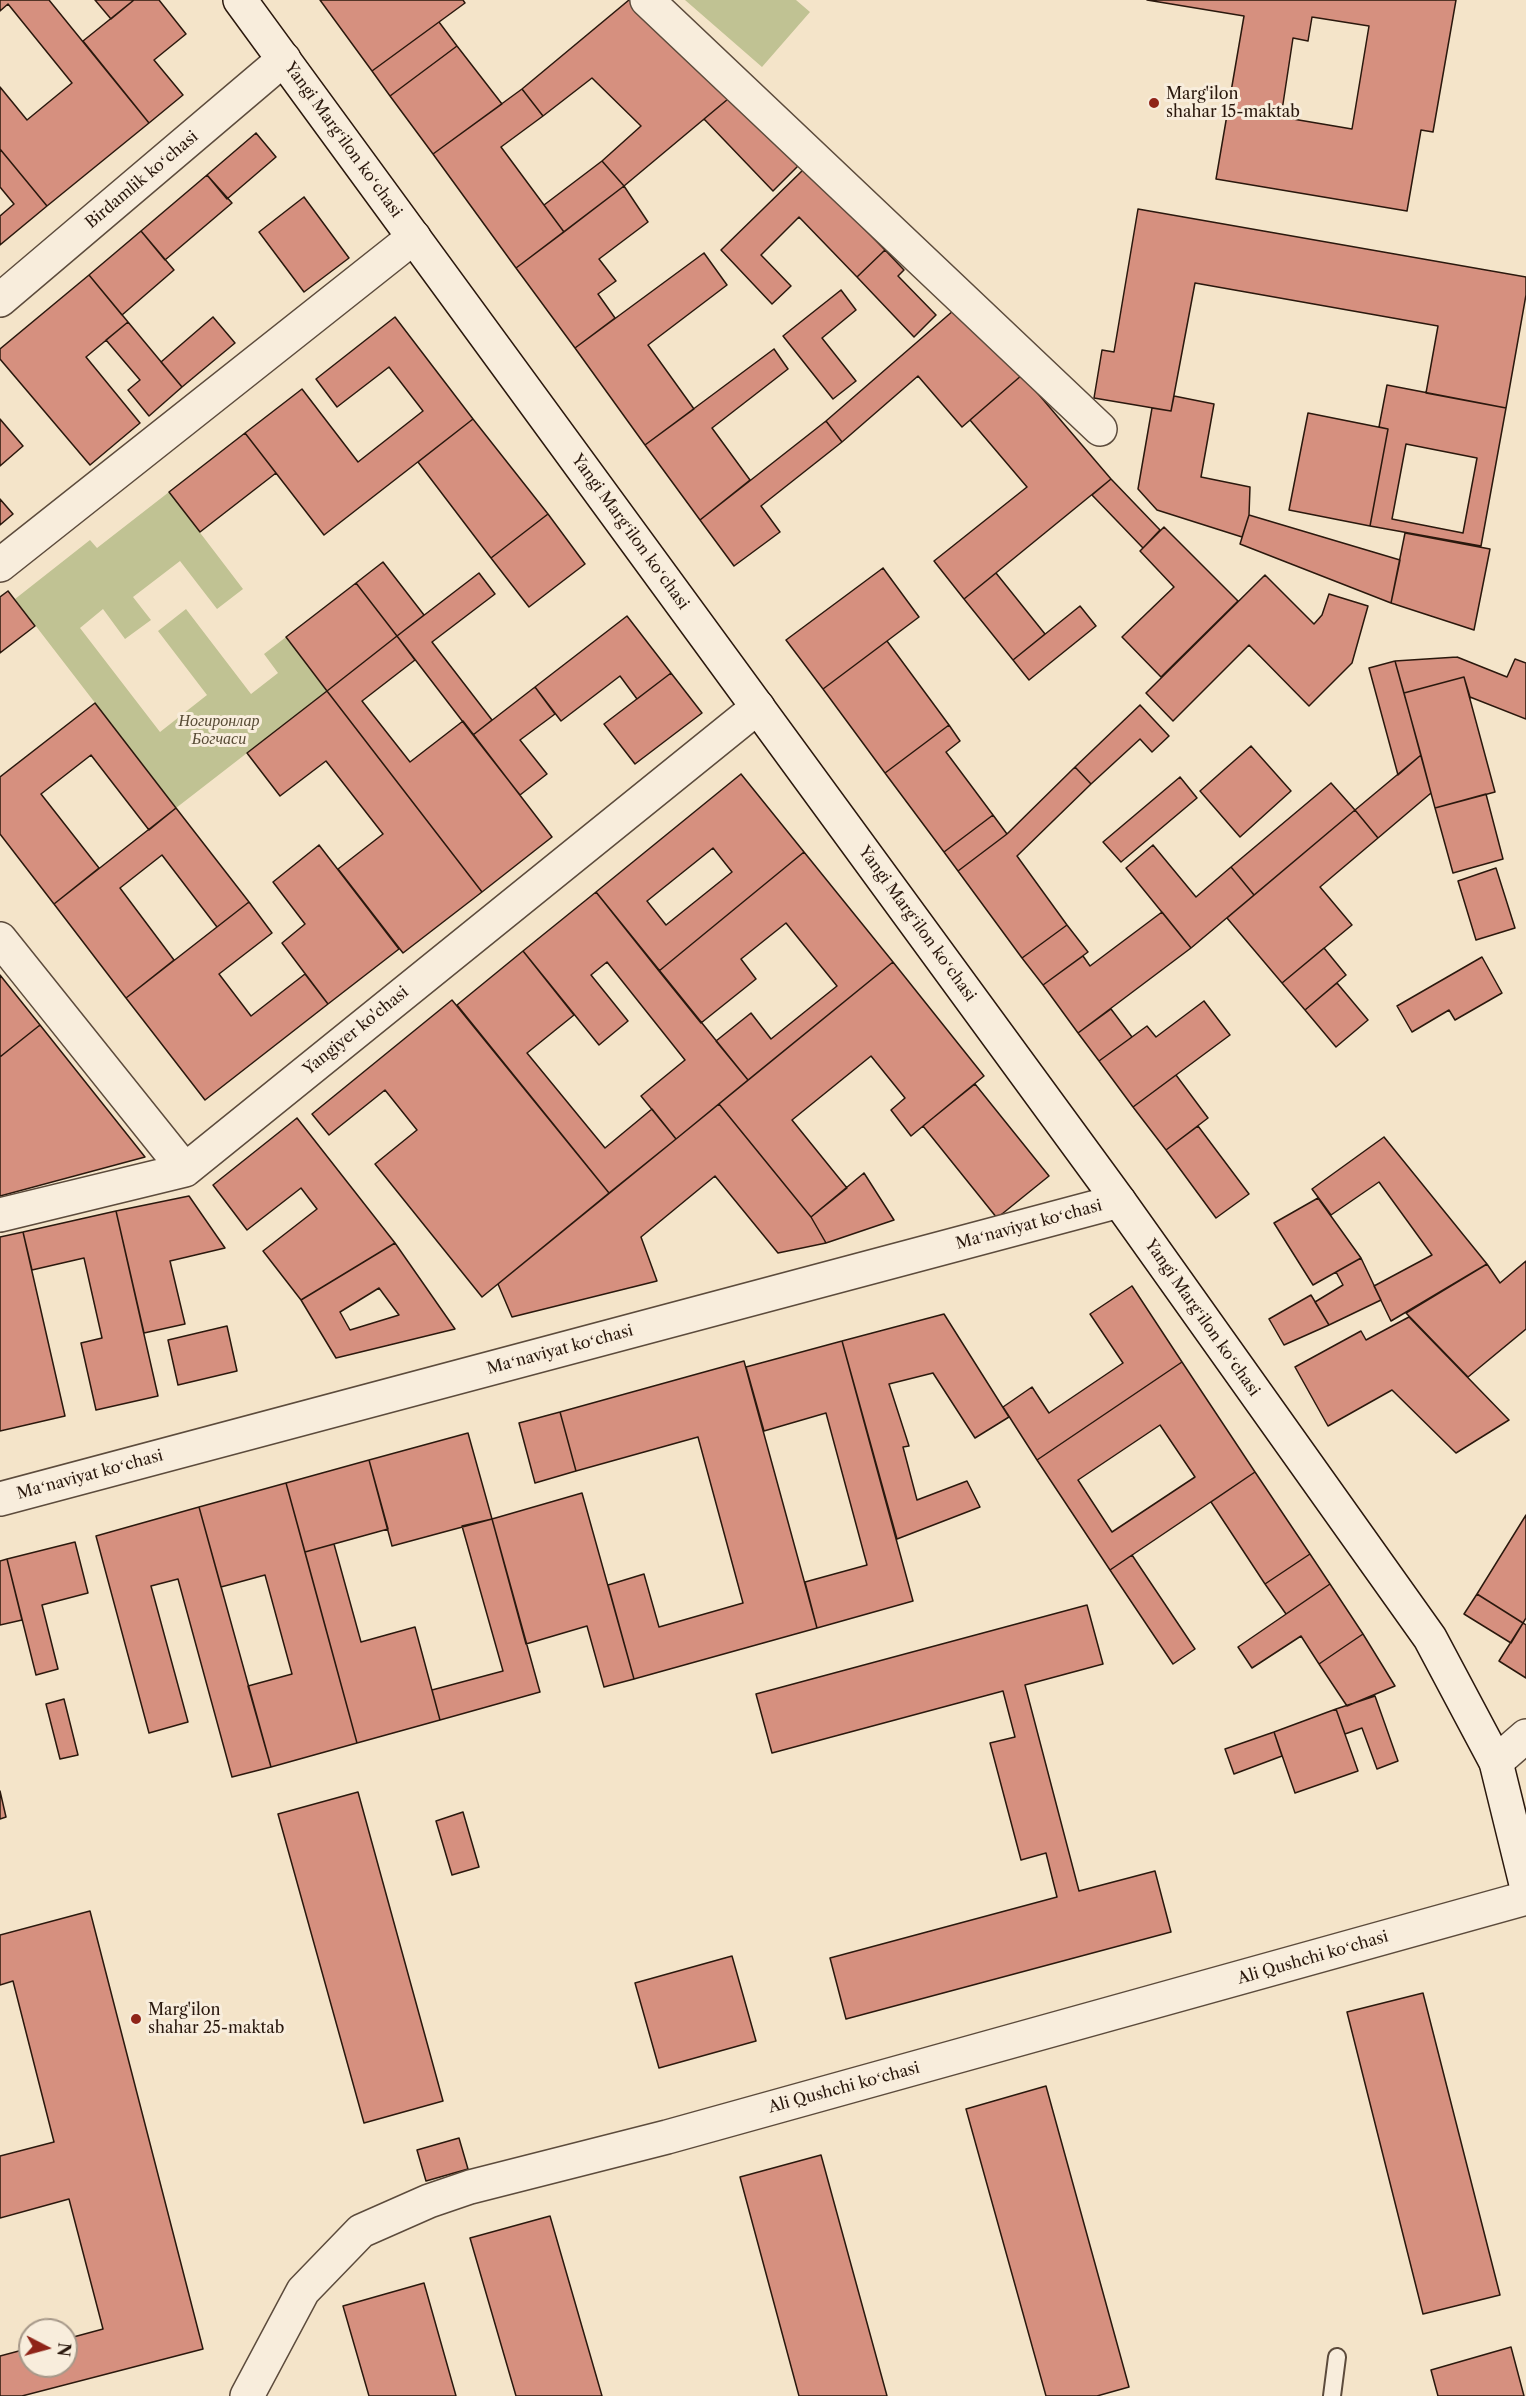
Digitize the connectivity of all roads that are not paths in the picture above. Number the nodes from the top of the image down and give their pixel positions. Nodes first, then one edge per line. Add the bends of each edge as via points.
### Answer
1 (240, 0) edge
2 (647, 0) edge
3 (284, 59) junction
4 (414, 237) junction
5 (0, 300) edge
6 (1100, 429) dead end
7 (0, 565) edge
8 (758, 707) junction
9 (0, 939) edge
10 (185, 1170) junction
11 (1119, 1201) junction
12 (0, 1215) edge
13 (0, 1499) edge
14 (1526, 1736) edge
15 (1496, 1762) junction
16 (1526, 1884) edge
17 (1526, 1899) edge
18 (1336, 2357) dead end
19 (247, 2396) edge
20 (1332, 2396) edge

1 - 3 street, Yangi Margʻilon koʻchasi
2 - 6 street
3 - 4 street, Yangi Margʻilon koʻchasi
3 - 5 street, Birdamlik koʻchasi
4 - 7 street
4 - 8 street, Yangi Margʻilon koʻchasi
8 - 10 street, Yangiyer ko'chasi
8 - 11 street, Yangi Margʻilon koʻchasi
9 - 10 street
10 - 12 street
11 - 13 street, Maʻnaviyat koʻchasi
11 - 15 street, Yangi Margʻilon koʻchasi via 1430,1638
14 - 15 street
15 - 16 street, Yangi Margʻilon koʻchasi
17 - 19 street, Ali Qushchi koʻchasi via 429,2201 361,2231 303,2291
18 - 20 lane

